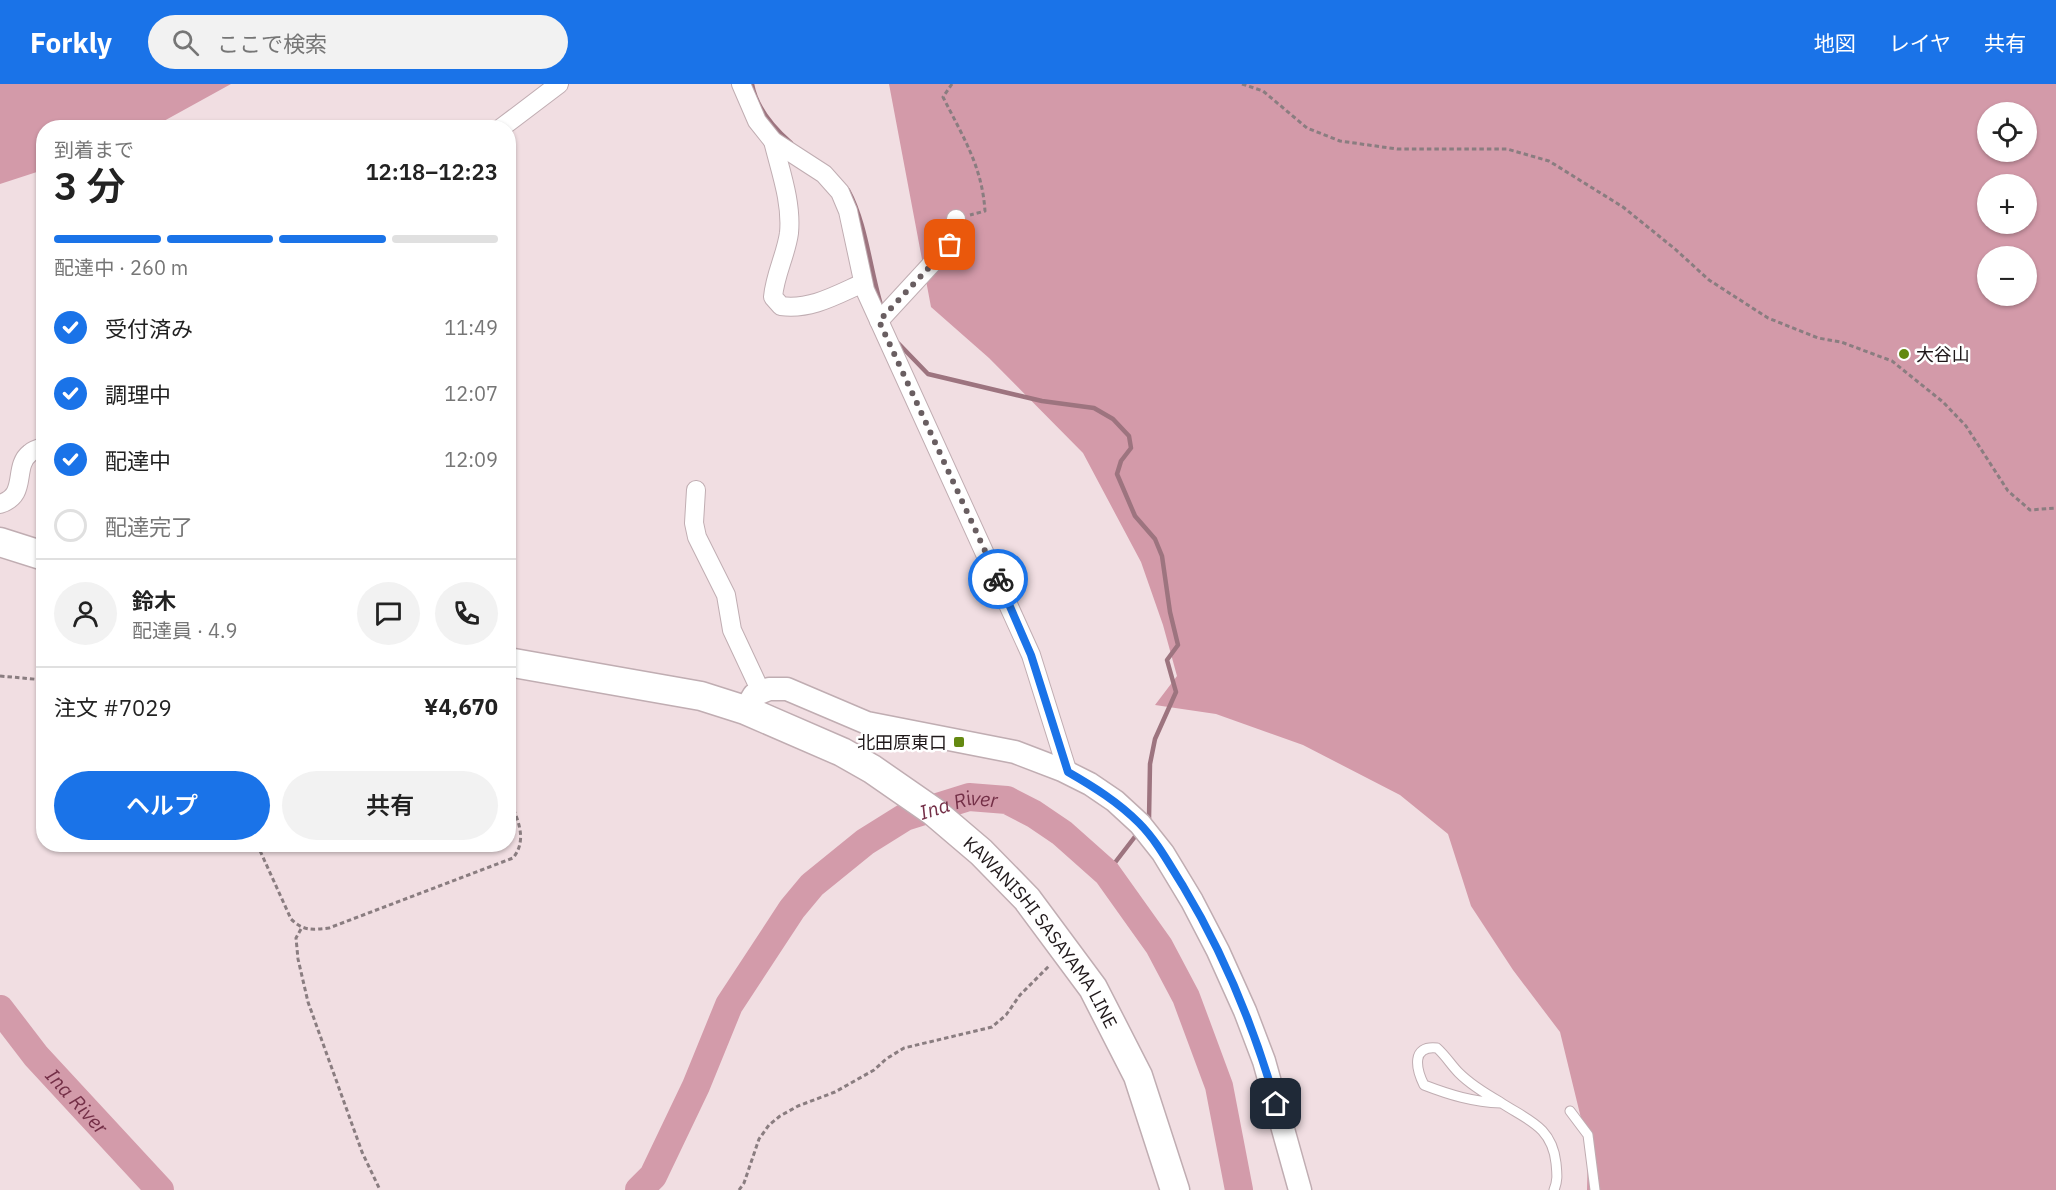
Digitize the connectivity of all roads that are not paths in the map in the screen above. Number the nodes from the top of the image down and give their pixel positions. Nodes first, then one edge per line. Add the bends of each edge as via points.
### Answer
1 (559, 84) edge
2 (741, 84) edge
3 (512, 120) edge
4 (773, 141) junction
5 (956, 219) road end
6 (863, 283) junction
7 (883, 316) junction
8 (36, 450) edge
9 (696, 490) dead end
10 (0, 504) edge
11 (0, 542) edge
12 (36, 553) edge
13 (516, 663) edge
14 (753, 701) junction
15 (1068, 772) junction
16 (1501, 1103) junction
17 (1570, 1111) dead end
18 (1175, 1190) edge
19 (1300, 1190) edge
20 (1554, 1190) edge
21 (1595, 1190) edge

1 - 3 street
2 - 4 street via 757,121
4 - 6 street via 824,174 840,192 848,211
4 - 6 street via 788,200 789,233 774,280 773,297 781,306 812,305
5 - 7 street via 950,245
6 - 7 street
7 - 15 street via 1031,655
8 - 10 street via 24,461 10,501
9 - 14 street via 696,537 726,595
11 - 12 main road
13 - 14 main road, KAWANISHI SASAYAMA LINE via 701,696
14 - 15 street via 770,689 787,689 867,723 1015,752
14 - 18 main road, KAWANISHI SASAYAMA LINE via 872,769 934,812 1027,899 1093,988 1138,1076
15 - 19 street via 1115,801 1140,824 1192,901 1218,951 1264,1061
16 - 16 lane via 1457,1098 1424,1085 1417,1060 1429,1047 1437,1048 1459,1072
16 - 20 lane via 1538,1125 1550,1140 1558,1180
17 - 21 lane via 1588,1135

